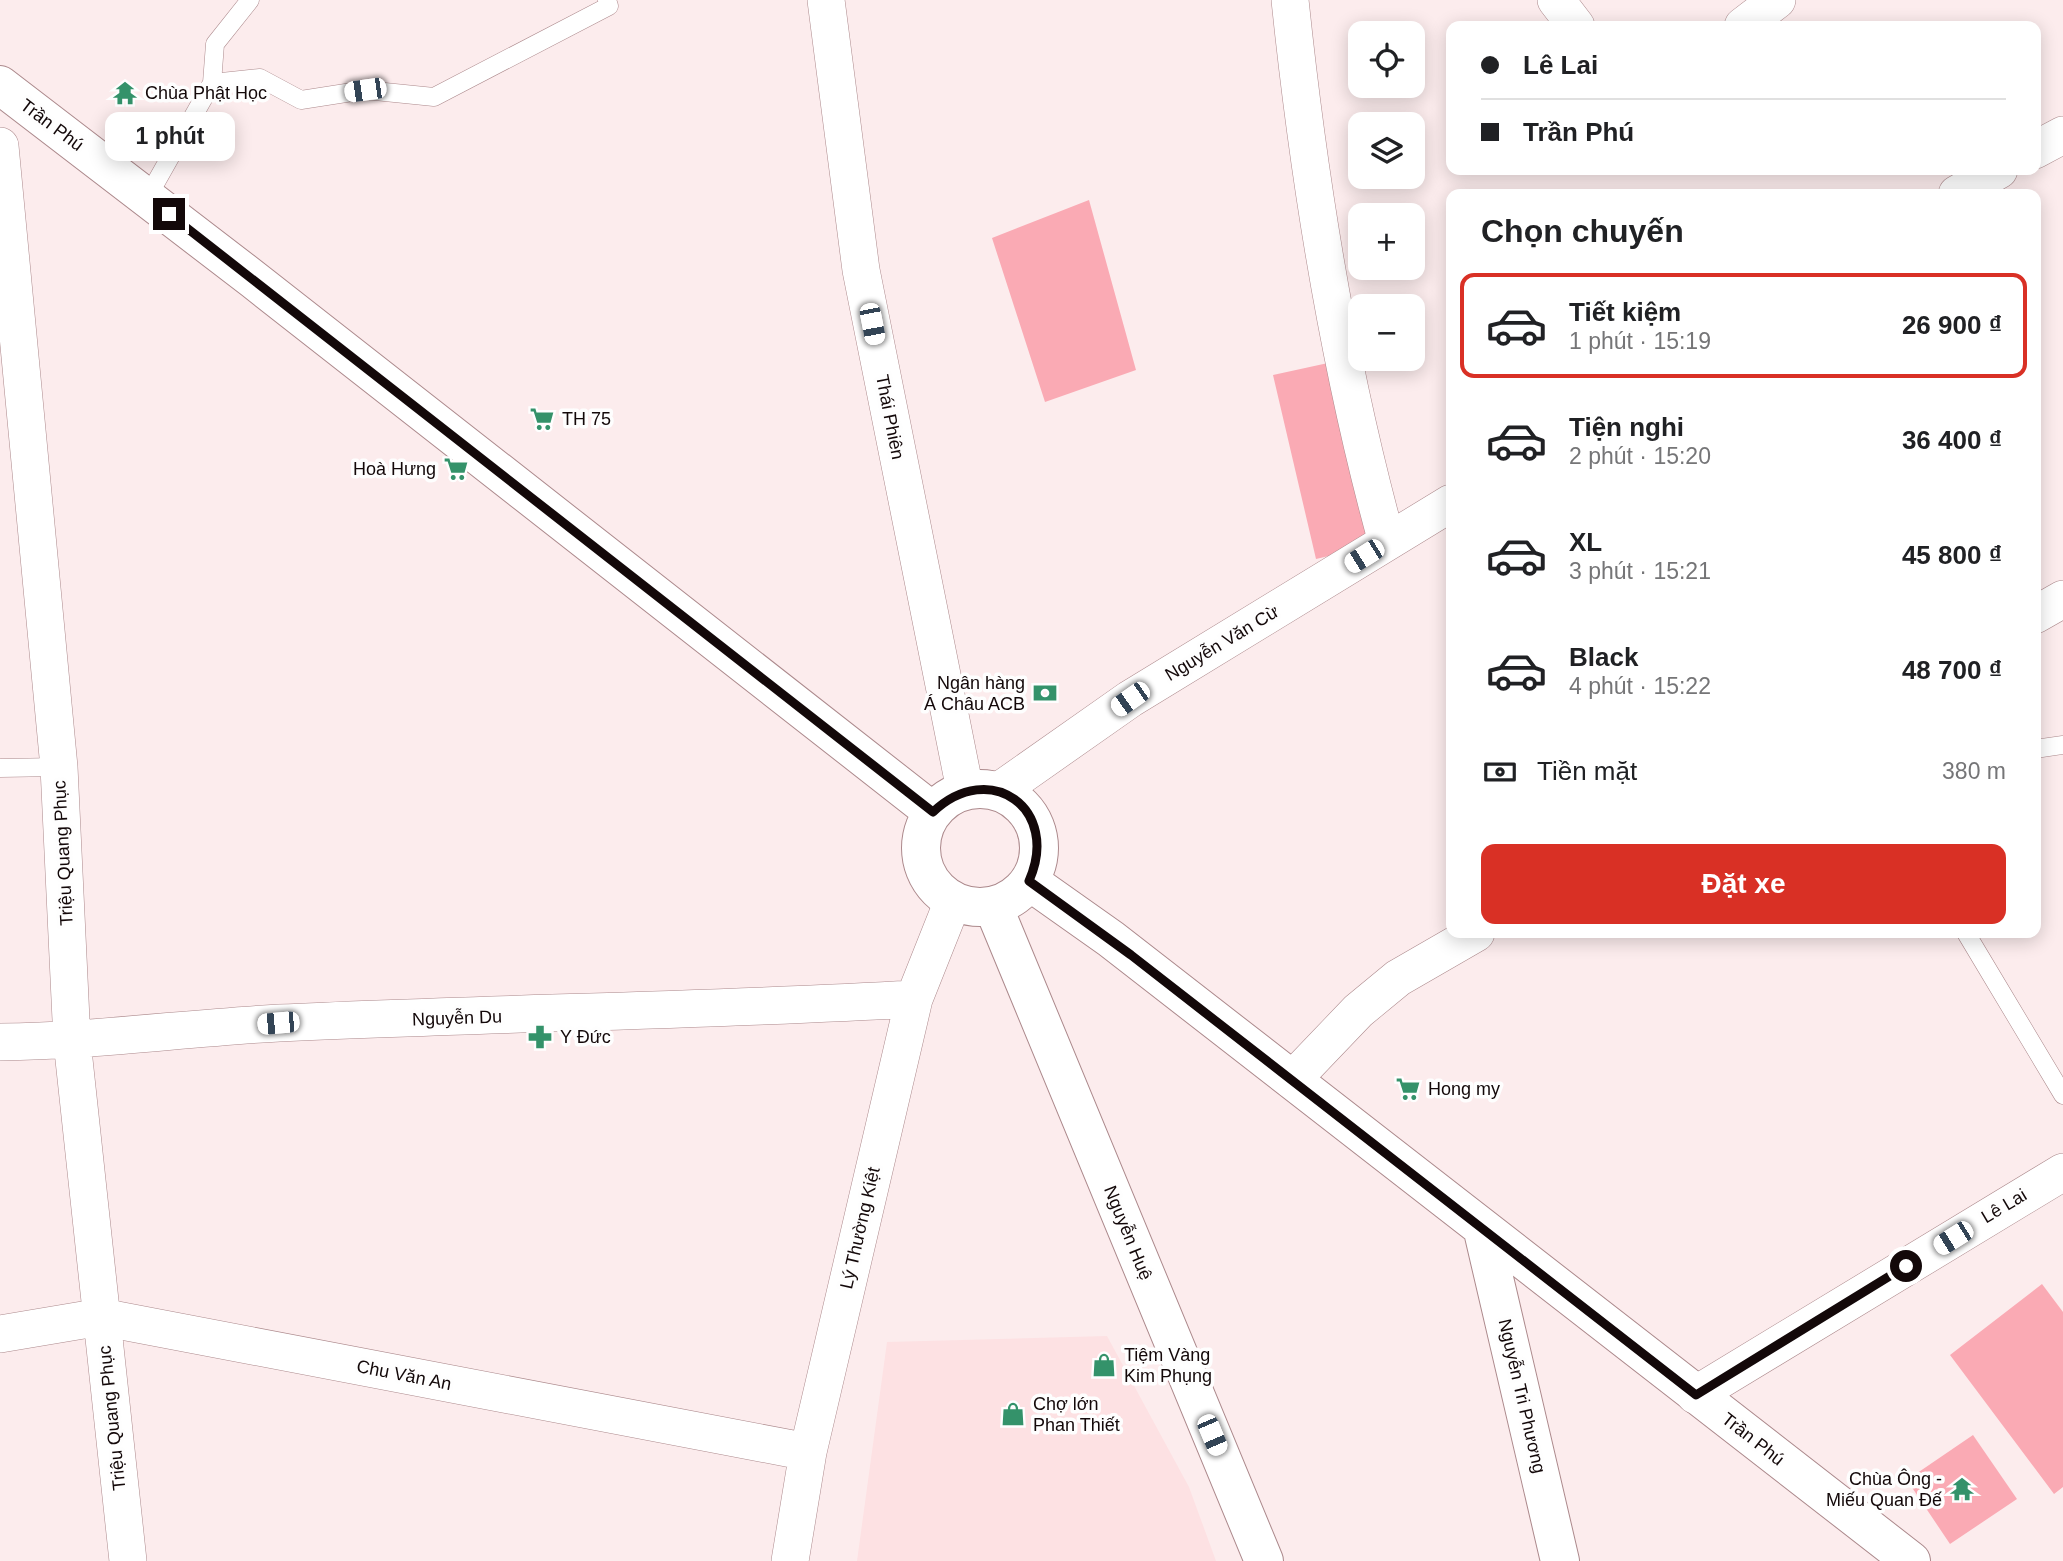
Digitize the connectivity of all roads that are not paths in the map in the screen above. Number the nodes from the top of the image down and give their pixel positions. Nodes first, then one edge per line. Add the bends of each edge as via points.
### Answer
1 (250, 0) edge
2 (607, 0) edge
3 (826, 0) edge
4 (1290, 0) edge
5 (1556, 0) edge
6 (1777, 0) edge
7 (1572, 21) edge
8 (1750, 21) edge
9 (212, 83) junction
10 (0, 85) edge
11 (2063, 135) edge
12 (0, 146) edge
13 (2041, 147) edge
14 (1991, 175) edge
15 (1966, 189) edge
16 (147, 198) junction
17 (1446, 506) edge
18 (1387, 542) junction
19 (2063, 599) edge
20 (2041, 612) edge
21 (2063, 745) edge
22 (2041, 748) edge
23 (59, 767) junction
24 (0, 768) edge
25 (982, 790) junction
26 (933, 812) junction
27 (1029, 881) junction
28 (953, 901) junction
29 (993, 906) junction
30 (1468, 938) edge
31 (1969, 938) edge
32 (914, 999) junction
33 (72, 1041) junction
34 (0, 1042) edge
35 (1292, 1080) junction
36 (2063, 1095) edge
37 (2063, 1172) edge
38 (1483, 1231) junction
39 (101, 1317) junction
40 (0, 1334) edge
41 (1696, 1395) junction
42 (808, 1452) junction
43 (1905, 1559) edge
44 (128, 1561) edge
45 (790, 1561) edge
46 (1264, 1561) edge
47 (1560, 1561) edge

1 - 9 lane via 215,44
2 - 9 lane via 609,6 434,97 365,90 301,100 260,78
3 - 25 street, Thái Phiên via 861,270
4 - 18 street via 1312,187 1341,346
5 - 7 street
6 - 8 street
9 - 16 lane
10 - 16 main road, Trần Phú
11 - 13 street
12 - 23 street, Triệu Quang Phục
14 - 15 street
16 - 26 main road, Trần Phú
17 - 18 street, Nguyễn Văn Cừ
18 - 25 street, Nguyễn Văn Cừ
19 - 20 street
21 - 22 lane
23 - 24 lane
23 - 33 street, Triệu Quang Phục
25 - 26 main road via 947,798
25 - 27 main road via 1016,800 1037,828 1038,855
26 - 28 main road via 923,830 920,851 936,888
27 - 29 main road via 1007,901
27 - 35 main road, Trần Phú
28 - 29 main road
28 - 32 street, Lý Thường Kiệt
29 - 46 main road, Nguyễn Huệ
30 - 35 street via 1388,986
31 - 36 lane
32 - 33 street, Nguyễn Du via 613,1014 278,1023
32 - 42 street, Lý Thường Kiệt
33 - 34 street, Nguyễn Du
33 - 39 street, Triệu Quang Phục
35 - 38 main road, Trần Phú
37 - 41 street, Lê Lai
38 - 41 main road, Trần Phú
38 - 47 main road, Nguyễn Tri Phương
39 - 40 street, Chu Văn An
39 - 42 street, Chu Văn An
39 - 44 street, Triệu Quang Phục
41 - 43 main road, Trần Phú
42 - 45 street, Lý Thường Kiệt

